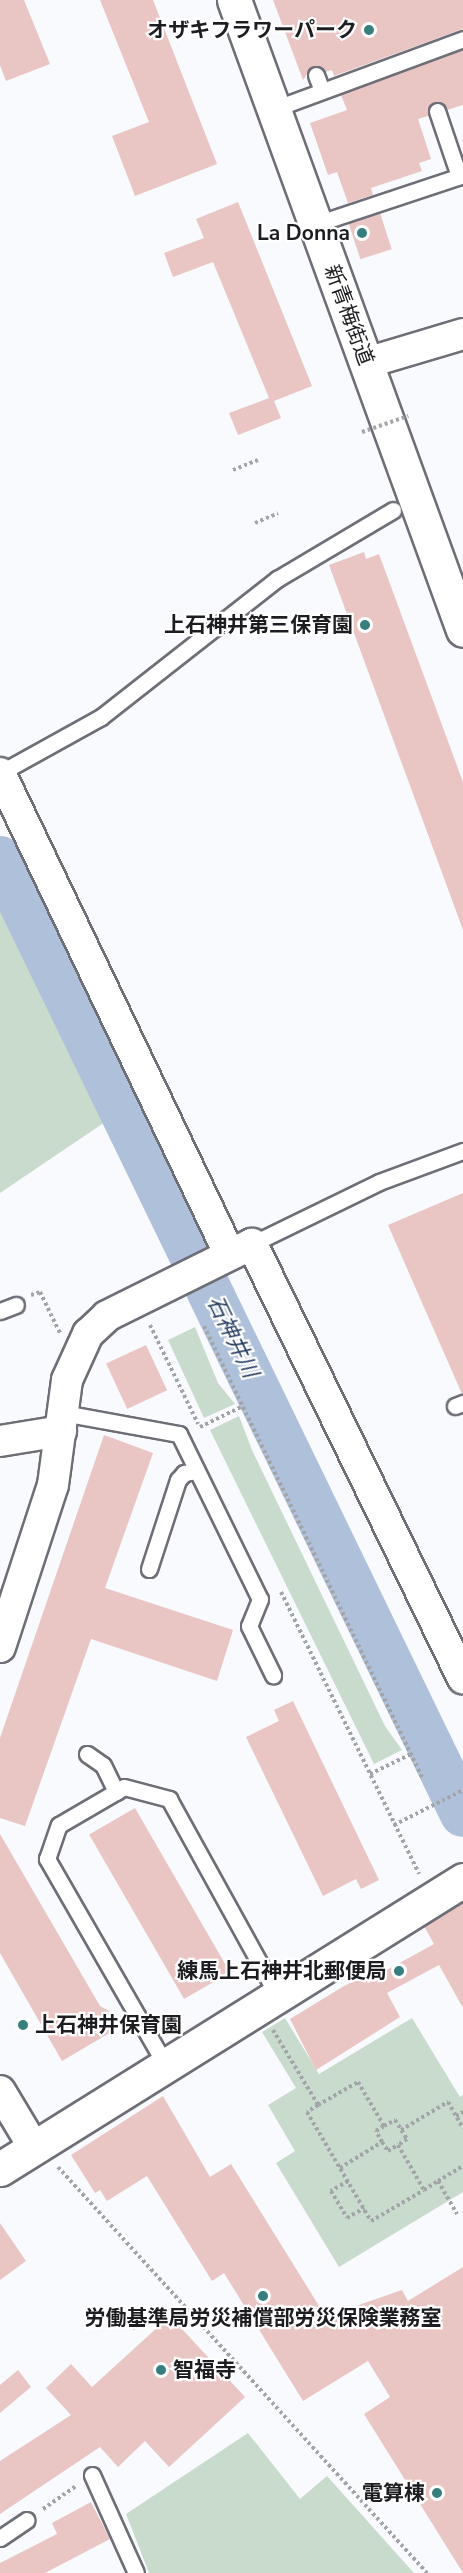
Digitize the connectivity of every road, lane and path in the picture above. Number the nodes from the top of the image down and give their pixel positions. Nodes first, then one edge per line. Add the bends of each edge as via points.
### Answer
1 (234, 0) edge
2 (463, 39) edge
3 (316, 75) dead end
4 (322, 91) junction
5 (274, 109) junction
6 (437, 111) dead end
7 (461, 176) edge
8 (316, 224) junction
9 (463, 334) edge
10 (366, 363) junction
11 (408, 417) dead end
12 (362, 432) dead end
13 (258, 460) dead end
14 (234, 470) dead end
15 (393, 510) dead end
16 (278, 513) dead end
17 (255, 523) dead end
18 (463, 630) edge
19 (0, 773) edge
20 (463, 1151) edge
21 (234, 1253) junction
22 (40, 1292) dead end
23 (138, 1300) junction
24 (16, 1305) dead end
25 (0, 1311) edge
26 (204, 1326) dead end
27 (79, 1353) junction
28 (243, 1406) junction
29 (62, 1422) junction
30 (200, 1427) junction
31 (205, 1438) dead end
32 (0, 1442) edge
33 (196, 1471) junction
34 (149, 1569) dead end
35 (277, 1585) dead end
36 (0, 1647) edge
37 (273, 1675) dead end
38 (463, 1678) edge
39 (87, 1754) dead end
40 (411, 1754) junction
41 (370, 1774) junction
42 (423, 1779) dead end
43 (463, 1790) edge
44 (116, 1792) junction
45 (394, 1825) junction
46 (463, 1880) edge
47 (432, 1900) junction
48 (268, 2001) junction
49 (165, 2064) junction
50 (0, 2091) edge
51 (318, 2105) junction
52 (463, 2112) edge
53 (456, 2116) junction
54 (384, 2126) junction
55 (463, 2128) edge
56 (401, 2130) junction
57 (382, 2142) junction
58 (35, 2145) junction
59 (398, 2145) junction
60 (463, 2166) edge
61 (340, 2168) junction
62 (0, 2169) edge
63 (348, 2181) junction
64 (438, 2181) junction
65 (424, 2190) junction
66 (364, 2208) junction
67 (457, 2214) dead end
68 (122, 2315) dead end
69 (135, 2329) dead end
70 (92, 2475) joint
71 (27, 2520) joint
72 (0, 2538) edge
73 (136, 2573) edge
74 (427, 2573) edge

1 - 5 main road, 新青梅街道
2 - 4 lane
3 - 4 lane
4 - 5 lane
5 - 8 main road, 新青梅街道
6 - 7 lane
7 - 8 lane
8 - 10 main road, 新青梅街道
9 - 10 street
10 - 18 main road, 新青梅街道
11 - 12 path, bridge
13 - 14 path
15 - 19 lane via 277,579 100,717
16 - 17 path
19 - 21 street
20 - 21 lane via 379,1182
21 - 23 street
21 - 38 street
22 - 27 path via 53,1327
23 - 27 street via 107,1316 88,1334
23 - 30 path
24 - 25 lane
26 - 28 path
27 - 29 street via 67,1380
28 - 30 path
28 - 40 path
29 - 32 street
29 - 33 lane via 179,1434
29 - 36 street via 53,1485
30 - 31 path
33 - 34 lane via 184,1473 178,1480
33 - 37 lane via 260,1599 249,1626
35 - 41 path
39 - 44 lane via 102,1765
40 - 41 path
40 - 42 path
41 - 45 path
43 - 45 path
44 - 48 lane via 124,1787 169,1799
44 - 49 lane via 58,1825 47,1859
45 - 47 path
46 - 47 main road
47 - 48 main road
48 - 49 main road
48 - 51 path
49 - 58 main road
50 - 58 street
51 - 54 path via 358,2082
51 - 61 path via 307,2112
52 - 53 path
53 - 55 path
53 - 56 path via 448,2102
54 - 56 path via 395,2120
54 - 57 path via 376,2131
56 - 59 path via 407,2139
57 - 59 path via 388,2151
57 - 61 path
58 - 62 main road
58 - 74 path
59 - 65 path
60 - 64 path
61 - 63 path
63 - 66 path
63 - 66 path via 331,2191 347,2218
64 - 65 path
64 - 67 path
65 - 66 path via 371,2221
68 - 69 path
70 - 71 path
70 - 73 lane
71 - 72 lane

